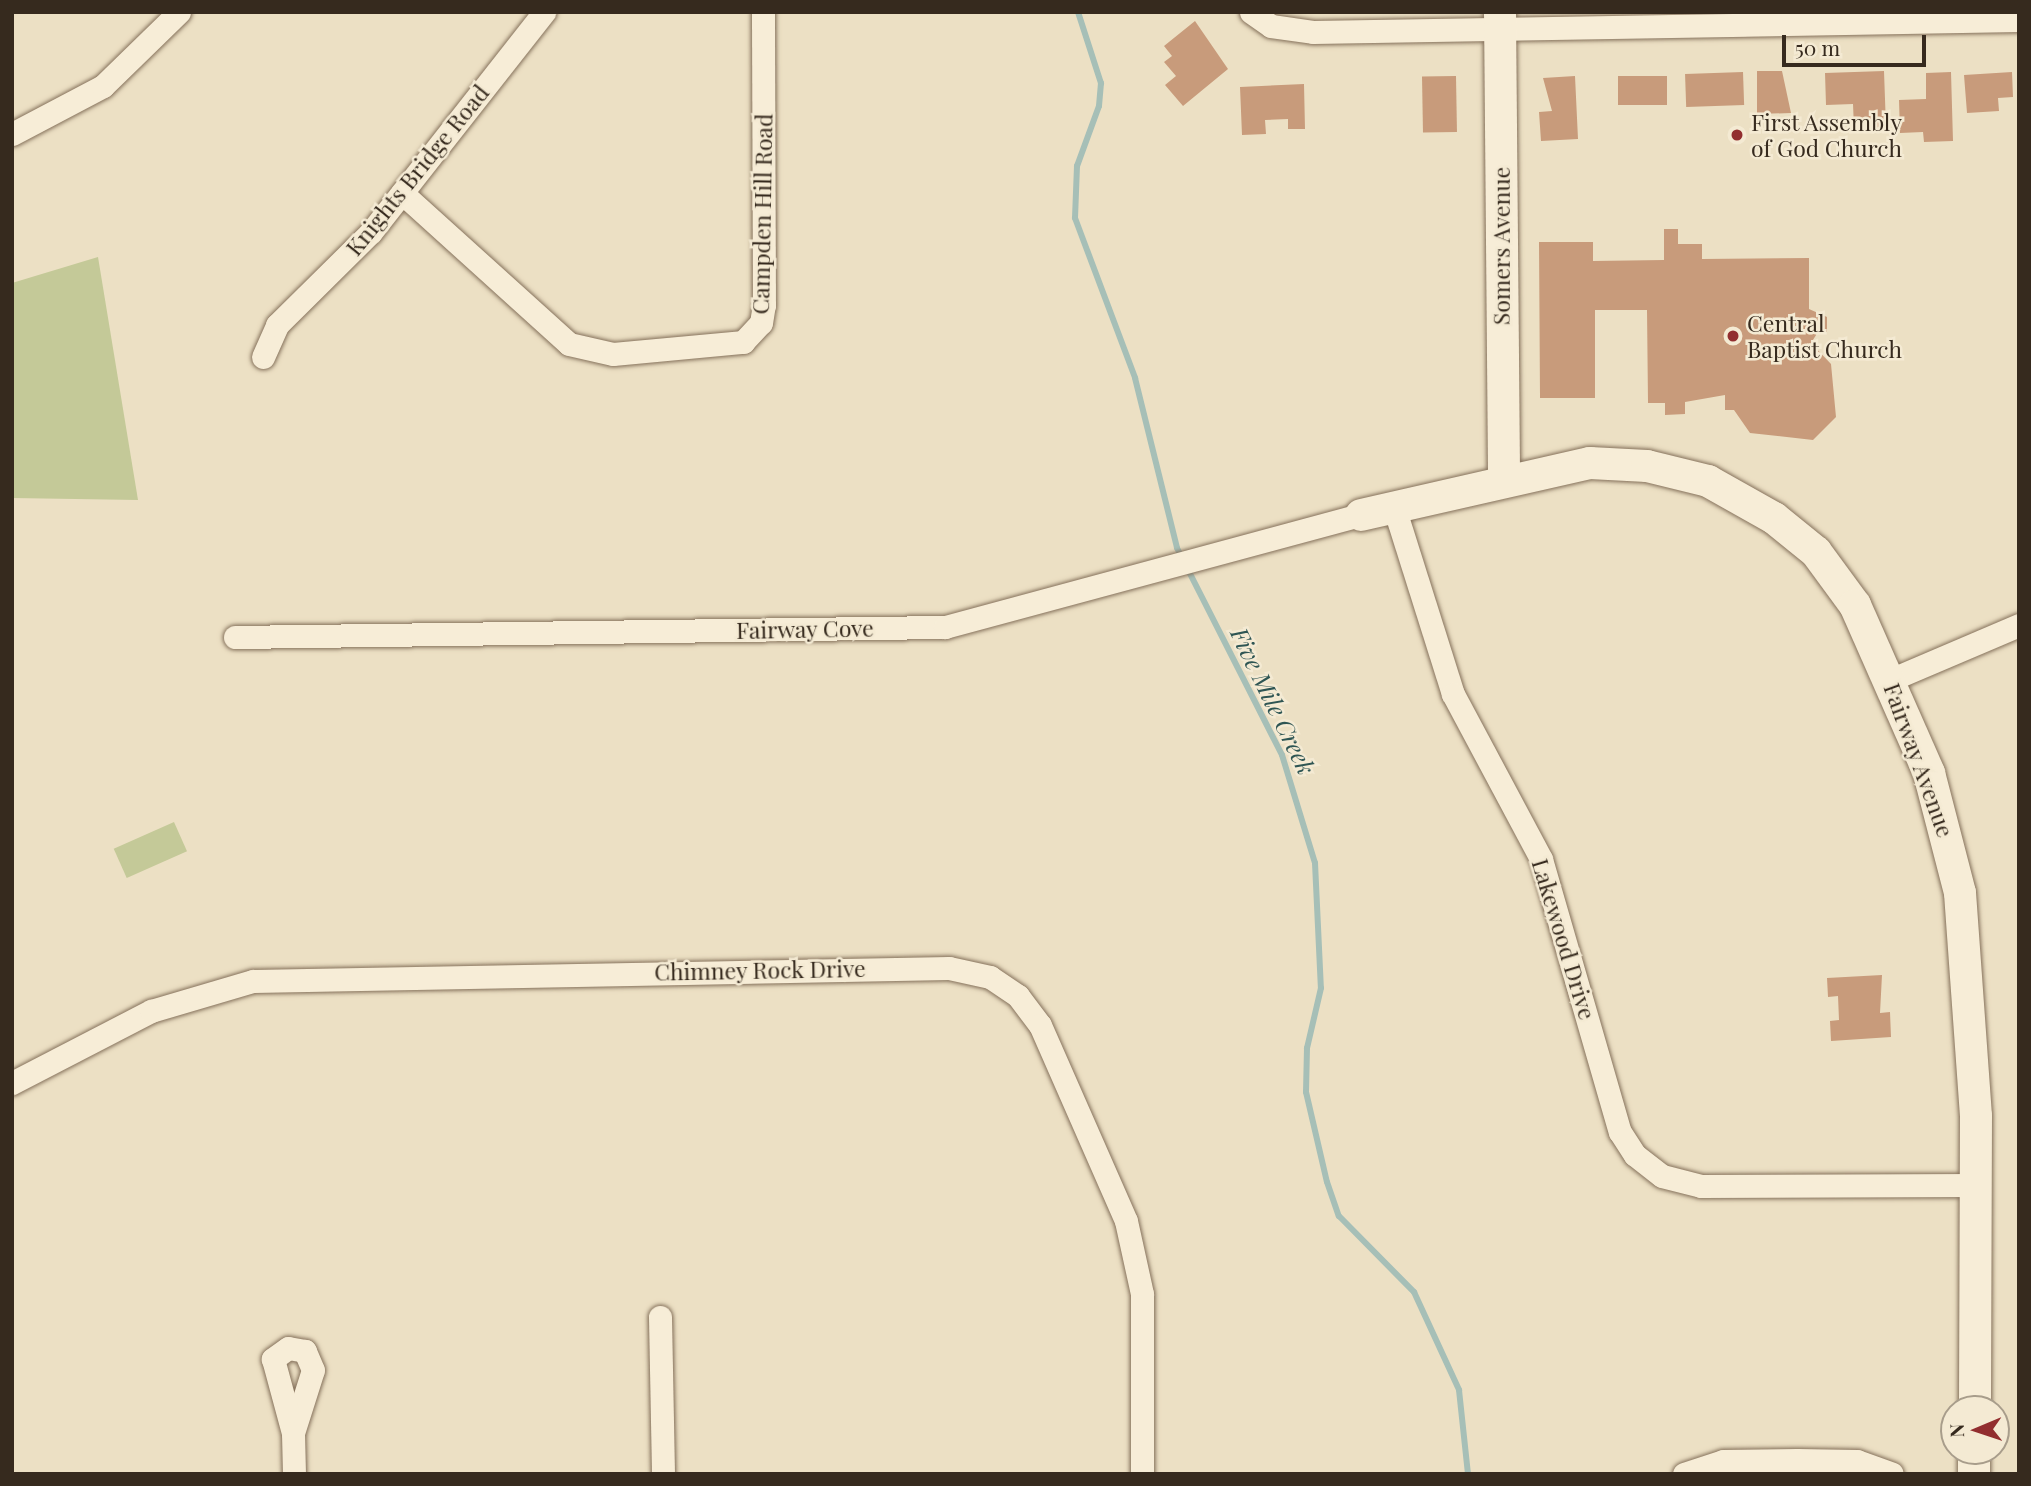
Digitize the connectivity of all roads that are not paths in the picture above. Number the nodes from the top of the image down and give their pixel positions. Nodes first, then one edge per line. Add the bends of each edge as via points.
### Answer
1 (179, 12) edge
2 (544, 12) edge
3 (763, 12) edge
4 (1251, 12) edge
5 (1766, 18) edge
6 (1500, 20) edge
7 (2019, 20) edge
8 (12, 134) edge
9 (402, 193) junction
10 (263, 357) dead end
11 (1504, 479) junction
12 (1394, 507) junction
13 (1361, 515) joint
14 (2019, 625) edge
15 (235, 637) dead end
16 (1890, 680) junction
17 (12, 1083) edge
18 (1978, 1185) junction
19 (660, 1317) dead end
20 (1975, 1395) edge
21 (293, 1433) dead end
22 (294, 1474) edge
23 (663, 1474) edge
24 (1142, 1474) edge
25 (1684, 1474) edge
26 (1892, 1474) edge

1 - 8 street via 103,86
2 - 9 street, Knights Bridge Road
3 - 9 street, Campden Hill Road via 764,304 761,323 743,342 613,354 582,349 551,331
4 - 6 street via 1272,26 1313,32
5 - 6 street
5 - 7 street
6 - 11 street, Somers Avenue
9 - 10 street, Knights Bridge Road via 277,325
11 - 12 street
11 - 16 street, Fairway Avenue via 1616,463 1677,472 1726,489 1816,552 1854,605
12 - 13 street
12 - 18 street, Lakewood Drive via 1453,694 1541,859 1620,1132 1635,1155 1662,1176 1701,1186
13 - 15 street, Fairway Cove via 945,627
14 - 16 street
16 - 18 street, Fairway Avenue via 1942,813 1960,893
17 - 24 street, Chimney Rock Drive via 151,1011 240,984 298,976 949,968 990,977 1018,996 1040,1026 1126,1221 1142,1294
18 - 20 street, Fairway Avenue
19 - 23 street
21 - 22 street
25 - 26 street via 1723,1461 1797,1460 1857,1461

